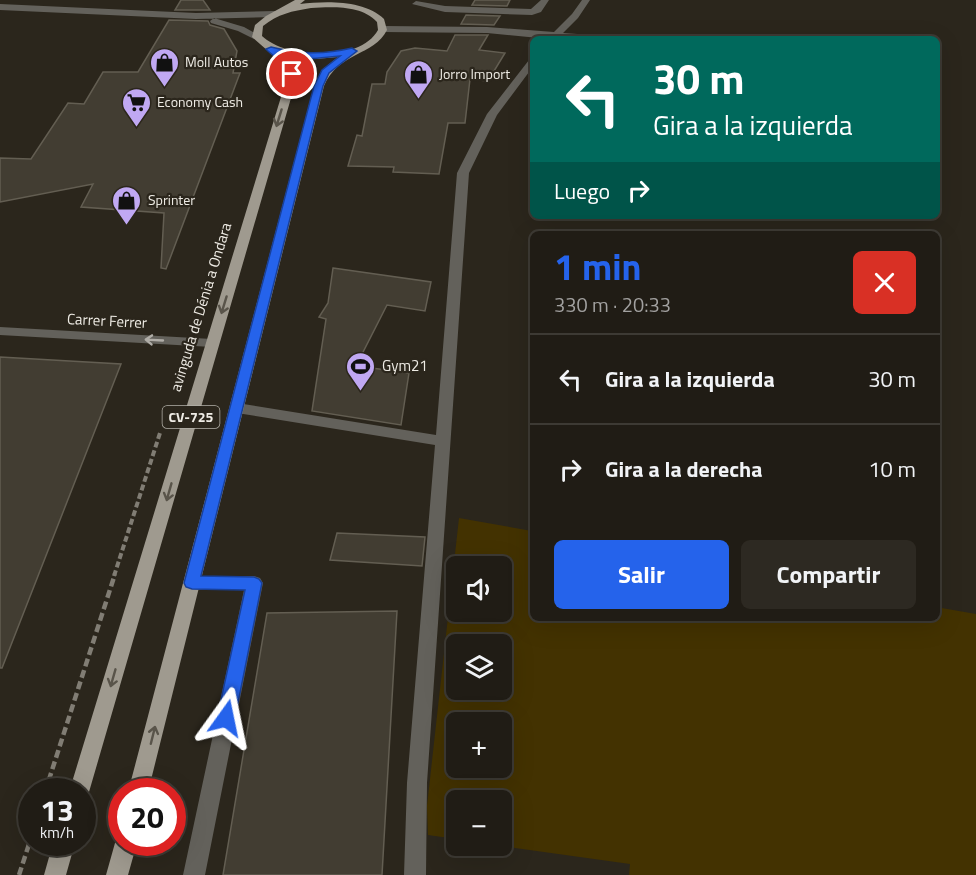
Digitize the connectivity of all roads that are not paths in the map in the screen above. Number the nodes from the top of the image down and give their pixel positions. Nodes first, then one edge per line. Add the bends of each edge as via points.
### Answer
1 (302, 0) edge
2 (350, 0) edge
3 (545, 0) edge
4 (586, 0) edge
5 (416, 4) dead end
6 (0, 7) edge
7 (359, 7) junction
8 (289, 9) junction
9 (485, 11) junction
10 (275, 14) junction
11 (196, 16) junction
12 (383, 29) junction
13 (487, 30) junction
14 (555, 36) edge
15 (257, 37) junction
16 (271, 49) junction
17 (352, 51) junction
18 (530, 65) edge
19 (0, 331) edge
20 (212, 344) junction
21 (237, 408) junction
22 (442, 441) junction
23 (192, 583) junction
24 (83, 778) edge
25 (142, 778) edge
26 (60, 856) edge
27 (122, 856) edge
28 (55, 875) edge
29 (117, 875) edge
30 (194, 875) edge
31 (415, 875) edge

1 - 8 main road
2 - 7 main road
3 - 9 street via 532,12
4 - 14 street
5 - 9 street
6 - 11 street
7 - 8 main road via 332,4
7 - 12 main road via 376,15
8 - 10 main road
9 - 13 street
10 - 11 street
10 - 15 main road via 259,25
11 - 15 street
12 - 13 street
12 - 17 main road, CV-725 via 377,39
13 - 14 street
15 - 16 main road, CV-725
16 - 17 main road, CV-725 via 309,57
16 -> 20 main road, avinguda de Dénia a Ondara / CV-725 via 288,64 292,74
17 - 21 main road, CV-725 via 325,72 319,86
18 - 22 street via 492,114 463,173
20 -> 19 street, Carrer Ferrer
20 -> 24 main road, avinguda de Dénia a Ondara / CV-725
21 - 22 street
21 - 23 main road, CV-725
22 - 31 street via 417,783
25 -> 23 main road, CV-725
23 - 30 street via 254,583
26 - 28 main road
27 - 29 main road

